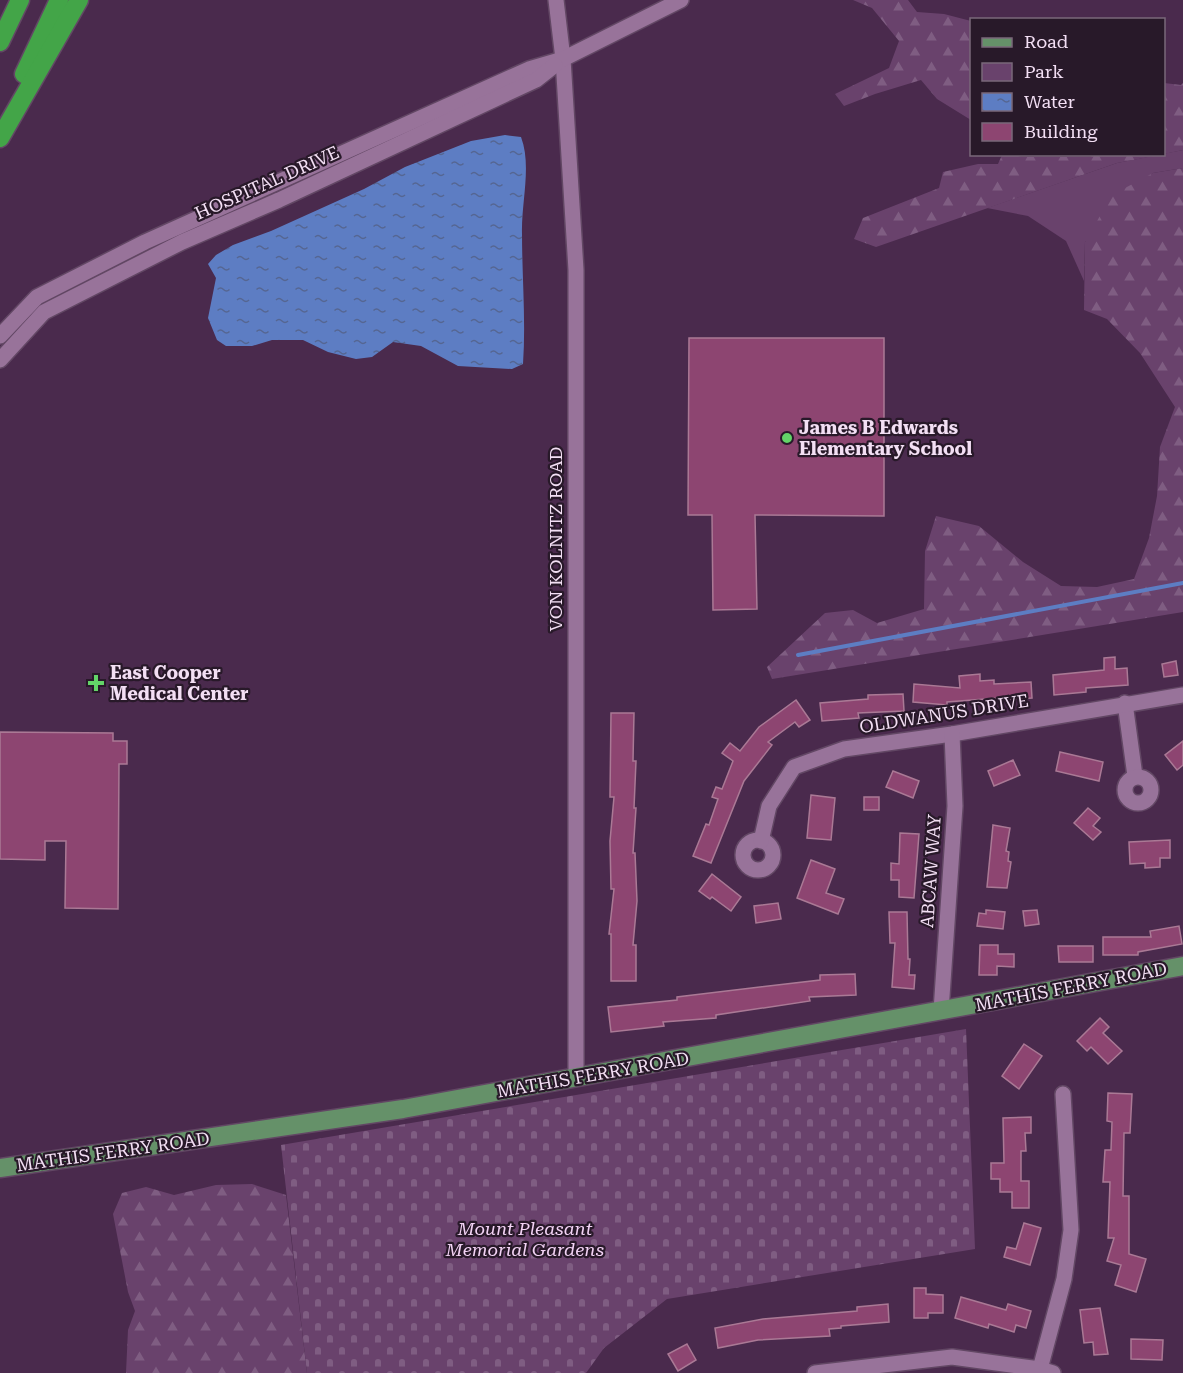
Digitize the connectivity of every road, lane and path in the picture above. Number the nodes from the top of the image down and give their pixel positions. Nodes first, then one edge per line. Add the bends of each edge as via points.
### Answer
1 (20, 0) edge
2 (59, 0) edge
3 (79, 0) edge
4 (556, 0) edge
5 (681, 0) edge
6 (0, 42) edge
7 (563, 59) junction
8 (0, 124) edge
9 (0, 138) edge
10 (0, 336) edge
11 (0, 360) edge
12 (1183, 695) edge
13 (1125, 703) junction
14 (952, 734) junction
15 (1135, 776) dead end
16 (761, 841) dead end
17 (1183, 966) edge
18 (941, 1011) junction
19 (576, 1078) junction
20 (1064, 1094) dead end
21 (0, 1168) edge
22 (1047, 1371) edge
23 (818, 1373) edge

1 - 6 highway
2 - 8 highway
3 - 9 highway
4 - 7 street, VON KOLNITZ ROAD
5 - 7 street, HOSPITAL DRIVE
7 - 10 street, HOSPITAL DRIVE via 529,69 145,242 37,297
7 - 11 street, HOSPITAL DRIVE via 536,80 182,242 44,312
7 - 19 street, VON KOLNITZ ROAD via 576,270
12 - 13 street, OLDWANUS DRIVE
13 - 14 street, OLDWANUS DRIVE
13 - 15 street
14 - 16 street, OLDWANUS DRIVE via 844,749 794,767 769,806
14 - 18 street, ABCAW WAY via 955,806
17 - 18 main road, MATHIS FERRY ROAD
18 - 19 main road, MATHIS FERRY ROAD
19 - 21 main road, MATHIS FERRY ROAD via 315,1123
20 - 22 street via 1071,1230
22 - 23 street via 952,1357

